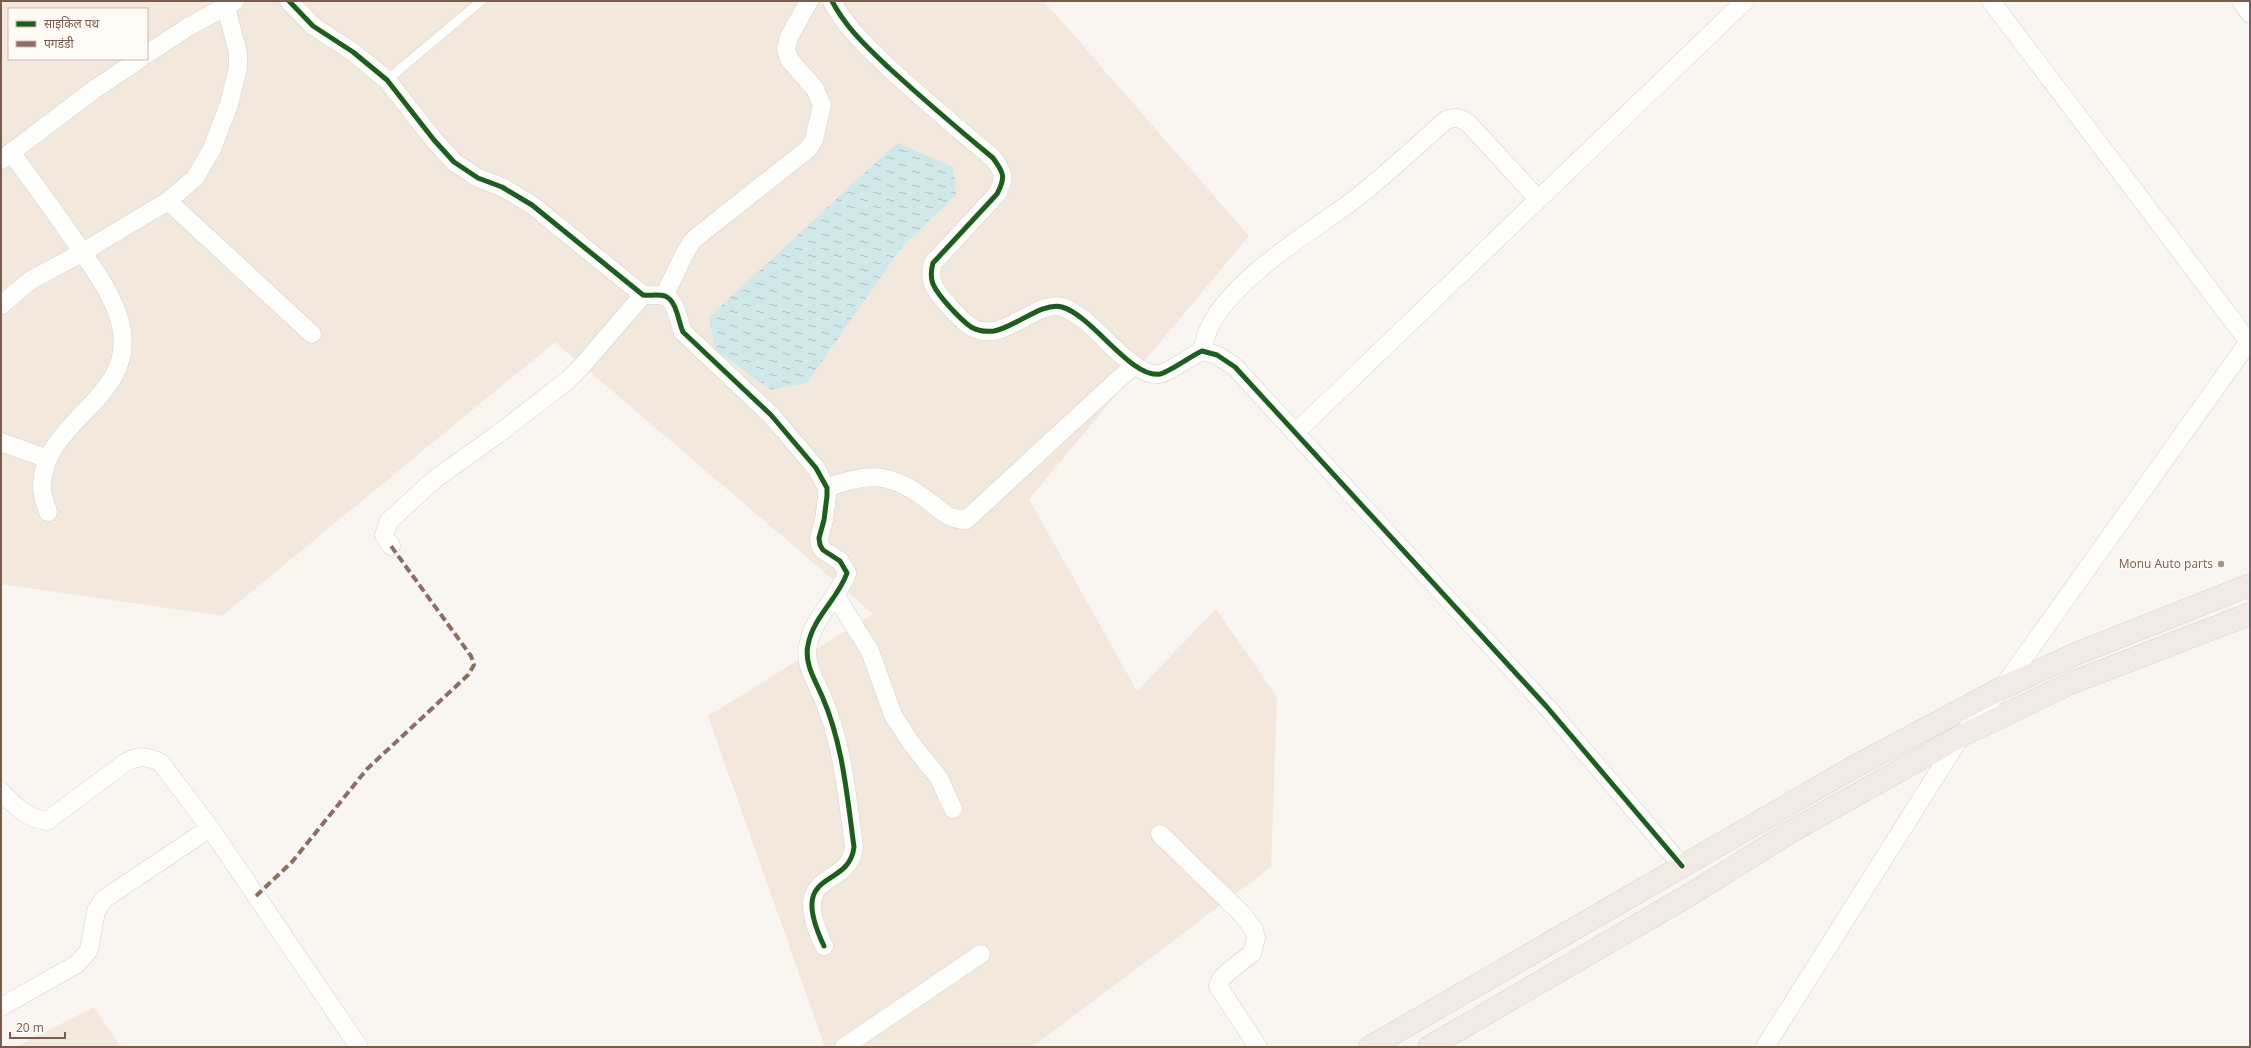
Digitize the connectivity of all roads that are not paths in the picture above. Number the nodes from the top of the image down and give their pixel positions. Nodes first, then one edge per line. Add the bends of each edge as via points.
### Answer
1 (289, 1) edge
2 (481, 1) edge
3 (809, 1) edge
4 (832, 1) edge
5 (1745, 1) edge
6 (1991, 1) edge
7 (2241, 1) edge
8 (231, 4) edge
9 (2250, 14) edge
10 (148, 53) edge
11 (139, 60) edge
12 (387, 80) junction
13 (6, 156) edge
14 (1538, 199) junction
15 (168, 201) junction
16 (82, 252) junction
17 (642, 295) junction
18 (664, 296) junction
19 (1, 305) edge
20 (312, 334) dead end
21 (2249, 341) edge
22 (1202, 351) junction
23 (1134, 365) junction
24 (1296, 433) junction
25 (1, 442) edge
26 (48, 459) junction
27 (826, 488) junction
28 (48, 512) dead end
29 (391, 546) dead end
30 (2250, 585) edge
31 (835, 595) junction
32 (2250, 614) edge
33 (2002, 688) junction
34 (1961, 736) junction
35 (1, 791) edge
36 (953, 809) dead end
37 (210, 828) junction
38 (1160, 834) dead end
39 (1682, 866) junction
40 (824, 946) dead end
41 (981, 954) dead end
42 (1, 1007) edge
43 (359, 1047) edge
44 (844, 1047) edge
45 (1258, 1047) edge
46 (1370, 1047) edge
47 (1428, 1047) edge
48 (1765, 1047) edge

1 - 12 street via 313,26 353,52
2 - 12 lane
3 - 18 street via 789,37 786,49 789,59 819,96 822,105 814,140 808,149 693,240
4 - 23 street via 844,23 855,36 923,99 993,158 1002,171 1003,182 997,194 933,263 930,273 939,293 972,327 984,332 995,331 1046,308 1060,306 1088,322
5 - 14 street
6 - 21 street
7 - 9 street
8 - 10 street via 188,27
8 - 15 street via 238,68 229,104 204,164 195,178
11 - 13 street
12 - 17 street via 454,162 478,178 502,187 532,205
13 - 16 street
14 - 22 street via 1469,124 1455,116 1446,120 1348,204 1269,261 1249,279 1209,328
14 - 24 street
15 - 16 street
15 - 20 street
16 - 19 street via 31,280
16 - 26 street via 116,311 121,327 122,356 112,381 58,441
17 - 18 street
17 - 29 street via 568,380 435,479 390,521 384,535
18 - 27 street via 674,305 683,332 772,415 806,455
21 - 33 street
22 - 23 street via 1159,374 1148,374
22 - 24 street via 1217,355 1235,367
23 - 27 street via 966,520 952,519 916,491 889,480 864,477
24 - 39 street via 1546,706
25 - 26 street
26 - 28 street via 42,489
27 - 31 street via 826,509 818,538 823,550 840,561 847,574
30 - 33 highway via 2078,653
31 - 36 street via 870,651 893,715 939,778
31 - 40 street via 811,635 808,660 841,754 854,847 853,857 846,866 819,885 814,892 813,915
32 - 34 highway via 2071,684
33 - 34 street
33 - 39 highway via 1852,768
34 - 47 highway via 1792,831 1691,894
34 - 48 street
35 - 37 street via 27,816 47,821 126,762 138,756 150,757 161,763
37 - 42 street via 104,899 96,911 89,950 77,964
37 - 43 street
38 - 45 street via 1242,914 1254,930 1256,938 1252,953 1227,973 1218,986
39 - 46 highway
41 - 44 street

